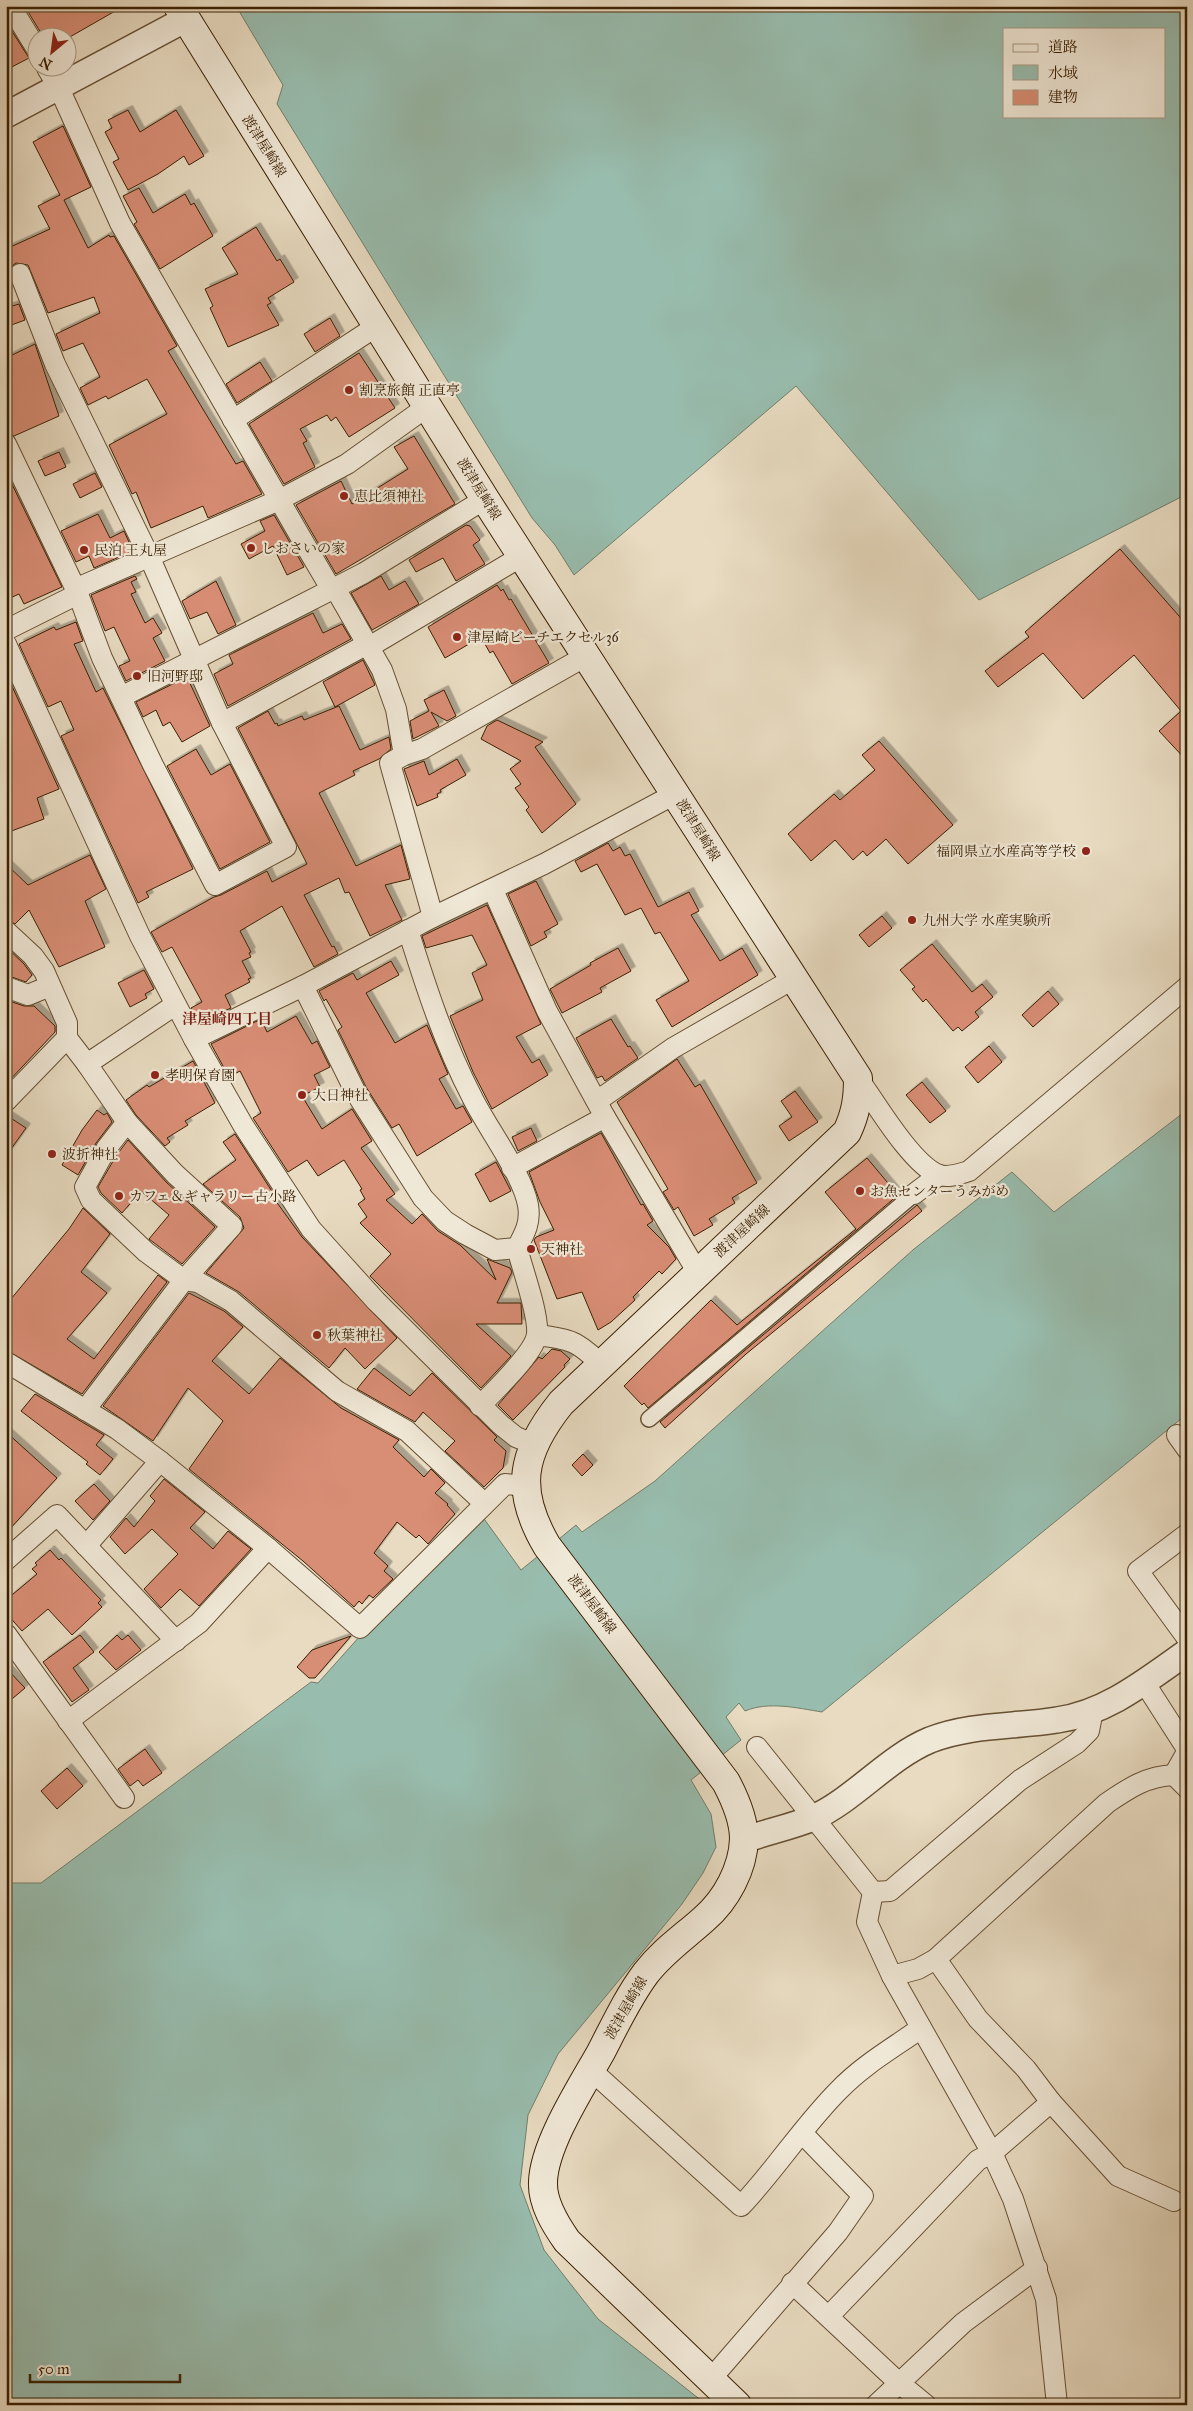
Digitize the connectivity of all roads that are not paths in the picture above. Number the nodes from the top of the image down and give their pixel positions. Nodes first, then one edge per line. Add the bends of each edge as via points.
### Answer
1 (10, 8) edge
2 (182, 13) edge
3 (28, 36) edge
4 (78, 65) edge
5 (53, 78) edge
6 (6, 115) edge
7 (20, 274) dead end
8 (377, 326) junction
9 (428, 406) junction
10 (233, 420) junction
11 (6, 444) edge
12 (279, 500) junction
13 (485, 500) junction
14 (149, 556) junction
15 (522, 556) junction
16 (334, 589) junction
17 (77, 592) junction
18 (6, 630) edge
19 (6, 644) edge
20 (369, 647) junction
21 (586, 656) junction
22 (194, 660) junction
23 (121, 697) junction
24 (222, 723) junction
25 (404, 755) junction
26 (675, 794) junction
27 (493, 890) junction
28 (433, 917) junction
29 (408, 930) junction
30 (6, 931) edge
31 (793, 979) junction
32 (50, 986) junction
33 (303, 986) junction
34 (6, 987) edge
35 (1187, 987) edge
36 (175, 1005) junction
37 (67, 1038) junction
38 (194, 1039) junction
39 (87, 1064) junction
40 (858, 1078) junction
41 (6, 1101) edge
42 (601, 1109) junction
43 (126, 1122) junction
44 (512, 1168) junction
45 (939, 1175) junction
46 (914, 1194) joint
47 (517, 1248) junction
48 (698, 1273) junction
49 (184, 1280) junction
50 (537, 1335) junction
51 (6, 1362) edge
52 (602, 1365) junction
53 (480, 1406) junction
54 (85, 1410) junction
55 (649, 1419) dead end
56 (533, 1444) junction
57 (160, 1461) junction
58 (526, 1486) junction
59 (484, 1503) junction
60 (1187, 1534) edge
61 (86, 1546) junction
62 (268, 1548) junction
63 (6, 1560) edge
64 (6, 1634) edge
65 (1187, 1638) edge
66 (176, 1641) junction
67 (1187, 1652) edge
68 (1144, 1682) junction
69 (1093, 1710) junction
70 (68, 1721) junction
71 (757, 1747) dead end
72 (1187, 1751) edge
73 (1180, 1782) edge
74 (124, 1798) dead end
75 (813, 1818) junction
76 (744, 1840) junction
77 (872, 1892) junction
78 (936, 1959) junction
79 (892, 1976) junction
80 (922, 2028) junction
81 (591, 2070) junction
82 (1052, 2102) junction
83 (802, 2133) junction
84 (992, 2153) junction
85 (1174, 2201) dead end
86 (1037, 2268) junction
87 (792, 2283) junction
88 (829, 2316) junction
89 (710, 2380) junction
90 (898, 2382) junction
91 (737, 2405) edge
92 (876, 2405) edge
93 (926, 2405) edge
94 (1057, 2405) edge

1 - 3 street
2 - 4 street
2 - 8 main road, 渡津屋崎線
5 - 6 street
5 - 10 street via 120,223
7 - 14 street via 55,364
8 - 9 main road, 渡津屋崎線
8 - 10 street
9 - 12 street via 347,464
9 - 13 main road, 渡津屋崎線
10 - 12 street
11 - 17 street
12 - 14 street
12 - 16 street
13 - 15 main road, 渡津屋崎線
13 - 16 street
14 - 17 street
14 - 22 street
15 - 20 street
15 - 21 main road, 渡津屋崎線
16 - 20 street
16 - 22 street
17 - 18 street
17 - 23 street
19 - 36 street
20 - 24 street via 352,652
20 - 25 street via 382,670 396,709
21 - 25 street
21 - 26 main road, 渡津屋崎線
22 - 23 street
22 - 24 street
23 - 24 street via 215,885 286,847
25 - 28 street via 390,763
26 - 27 street
26 - 31 main road, 渡津屋崎線
27 - 28 street
27 - 42 street via 547,1011
28 - 29 street
29 - 33 street
29 - 44 street via 451,1054
30 - 32 street via 33,956
31 - 40 main road, 渡津屋崎線
31 - 42 street via 673,1048
32 - 34 street via 28,995
32 - 37 street via 67,1023
33 - 38 street
33 - 47 street via 356,1093 423,1198 444,1221 473,1238 496,1250
35 - 45 street via 969,1171 953,1176
36 - 38 street
36 - 39 street
37 - 39 street
37 - 41 street
38 - 53 street via 243,1125 311,1229 376,1301
39 - 43 street
40 - 45 street via 918,1162
40 - 48 main road, 渡津屋崎線 via 858,1097 847,1132
42 - 44 street
42 - 48 street
43 - 49 street via 106,1149 85,1187 91,1200 146,1252
43 - 49 street via 175,1174 232,1226
44 - 47 street via 522,1186 529,1218
45 - 46 street
46 - 55 street
47 - 50 street
48 - 52 main road, 渡津屋崎線
49 - 54 street
49 - 59 street via 198,1282 231,1301 336,1391 407,1431
50 - 52 street via 567,1338
50 - 53 street via 521,1364
51 - 54 street
52 - 56 main road, 渡津屋崎線 via 561,1403
53 - 56 street via 516,1437
54 - 57 street
56 - 58 main road, 渡津屋崎線
57 - 61 street
57 - 62 street
58 - 59 street via 504,1484
58 - 76 main road, 渡津屋崎線 via 535,1525 547,1546 712,1761 736,1801
59 - 62 street via 360,1628
60 - 65 street via 1138,1571
61 - 63 street via 57,1515
61 - 66 street
62 - 66 street via 199,1623
64 - 70 street
66 - 70 street
67 - 68 street
68 - 69 street
68 - 72 street
69 - 75 street via 1058,1720 985,1726 929,1740
69 - 77 street via 1089,1731 1077,1743 1020,1780 890,1891
70 - 74 street
71 - 75 street
72 - 73 street
73 - 78 street via 1157,1776 1107,1803
75 - 76 street
75 - 77 street
76 - 81 main road, 渡津屋崎線 via 731,1884 720,1902 706,1918 660,1955
77 - 79 street via 867,1922
78 - 79 street via 918,1969
78 - 82 street via 978,2019 1026,2069
79 - 80 street
80 - 83 street via 861,2070
80 - 84 street
81 - 83 street via 741,2206
81 - 89 main road, 渡津屋崎線 via 546,2161 543,2184 548,2207 567,2241
82 - 84 street
82 - 85 street via 1118,2176
83 - 87 street via 863,2196 838,2232
84 - 86 street via 1013,2199
84 - 88 street via 978,2160
86 - 90 street via 963,2323
86 - 94 street via 1046,2299
87 - 88 street
87 - 89 street
88 - 90 street
89 - 91 main road, 渡津屋崎線
90 - 92 street
90 - 93 street

